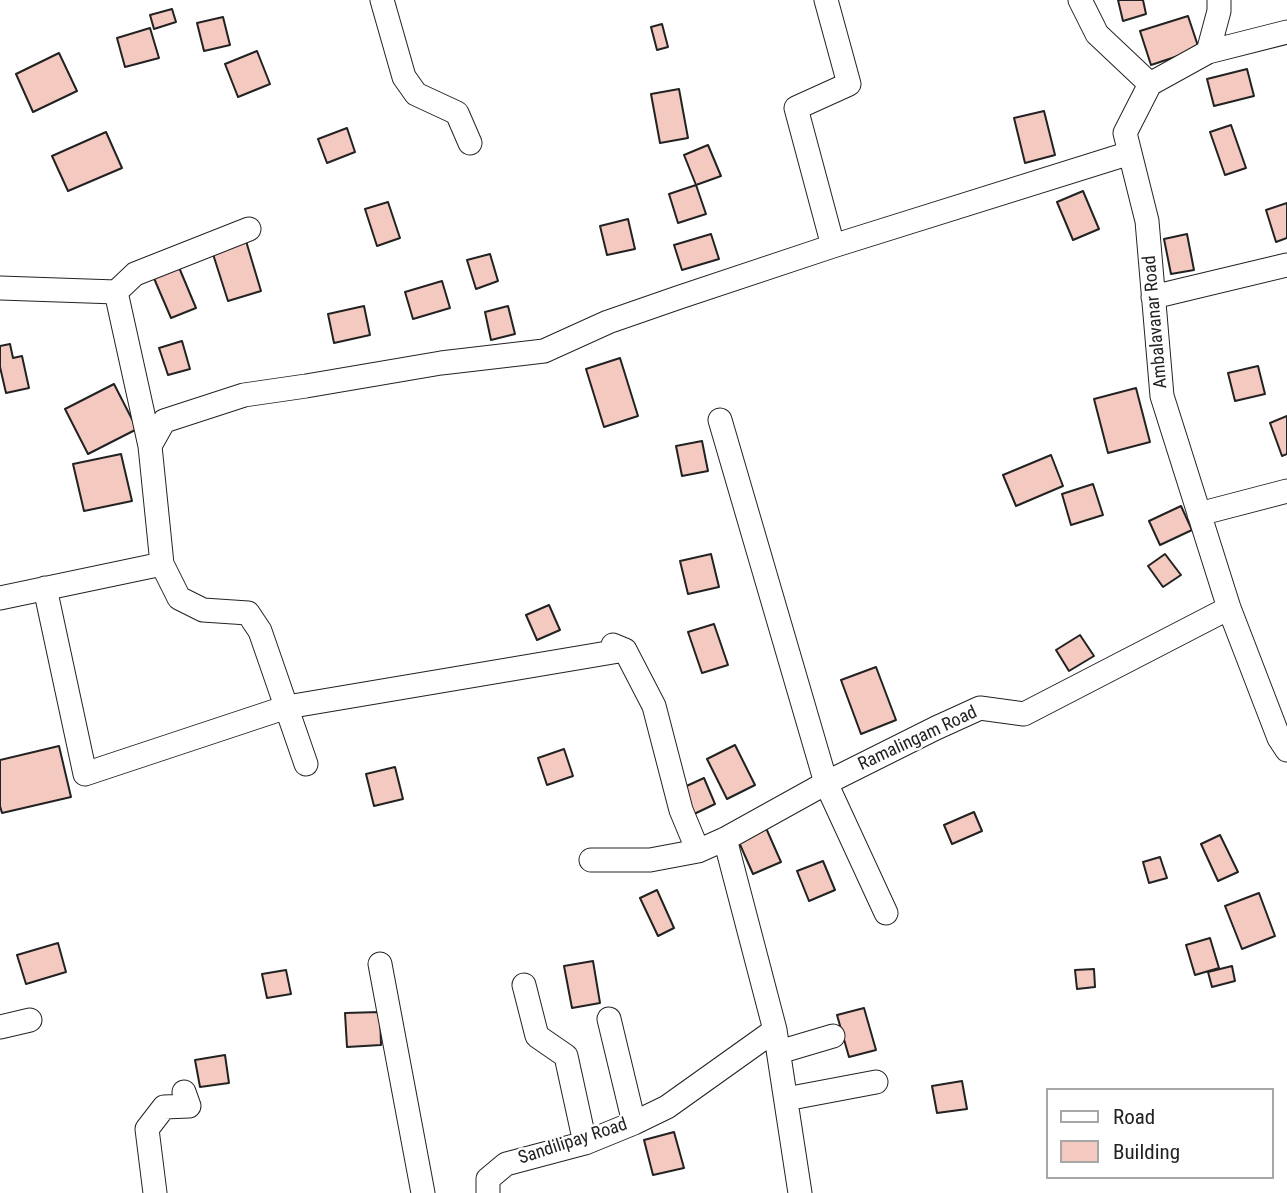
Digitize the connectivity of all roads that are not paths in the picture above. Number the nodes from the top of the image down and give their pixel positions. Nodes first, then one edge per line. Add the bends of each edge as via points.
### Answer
1 (382, 0) edge
2 (826, 0) edge
3 (1080, 0) edge
4 (1219, 0) edge
5 (1287, 32) edge
6 (1208, 52) junction
7 (1150, 84) junction
8 (470, 143) dead end
9 (1130, 153) junction
10 (249, 229) dead end
11 (833, 246) junction
12 (1287, 265) edge
13 (0, 288) edge
14 (116, 292) junction
15 (1153, 297) junction
16 (720, 420) dead end
17 (150, 446) junction
18 (1287, 491) edge
19 (1199, 514) junction
20 (162, 564) junction
21 (46, 588) junction
22 (0, 598) edge
23 (1229, 608) junction
24 (600, 639) dead end
25 (625, 650) junction
26 (287, 707) junction
27 (1287, 750) edge
28 (306, 764) dead end
29 (826, 783) junction
30 (725, 839) junction
31 (698, 851) junction
32 (591, 860) dead end
33 (886, 913) dead end
34 (380, 964) dead end
35 (524, 985) dead end
36 (609, 1019) dead end
37 (30, 1020) dead end
38 (0, 1027) edge
39 (833, 1036) dead end
40 (777, 1041) junction
41 (876, 1082) dead end
42 (184, 1092) dead end
43 (786, 1099) junction
44 (634, 1123) junction
45 (585, 1143) junction
46 (155, 1193) edge
47 (423, 1193) edge
48 (488, 1193) edge
49 (800, 1193) edge

1 - 8 street via 404,77 416,94 457,113
2 - 11 street via 849,84 796,108
3 - 7 street via 1097,34
4 - 6 street
5 - 6 street
6 - 7 street
7 - 9 street, Ambalavanar Road via 1125,133
9 - 11 street
9 - 15 street, Ambalavanar Road via 1147,221
10 - 14 street via 135,274
11 - 17 street via 608,322 544,351 244,395 164,421
12 - 15 street
13 - 14 street
14 - 17 street
15 - 19 street, Ambalavanar Road via 1163,396
16 - 29 street
17 - 20 street
18 - 19 street
19 - 23 street, Ambalavanar Road
20 - 21 street
20 - 26 street via 179,598 204,610 248,613 260,631
21 - 22 street
21 - 26 street via 85,774
23 - 27 street, Ambalavanar Road
23 - 29 street, Ramalingam Road via 1024,714 980,708
24 - 25 street
25 - 26 street
25 - 31 street via 654,706 681,810
26 - 28 street
29 - 30 street, Ramalingam Road
29 - 33 street
30 - 31 street, Ramalingam Road
30 - 40 street
31 - 32 street, Ramalingam Road via 650,860
34 - 47 street
35 - 45 street via 537,1036 566,1056
36 - 44 street
37 - 38 street
39 - 40 street, Sandilipay Road
40 - 43 street
40 - 44 street, Sandilipay Road
41 - 43 street
42 - 46 street via 189,1106 164,1107 147,1129
43 - 49 street
44 - 45 street, Sandilipay Road
45 - 48 street, Sandilipay Road via 506,1164 488,1179

